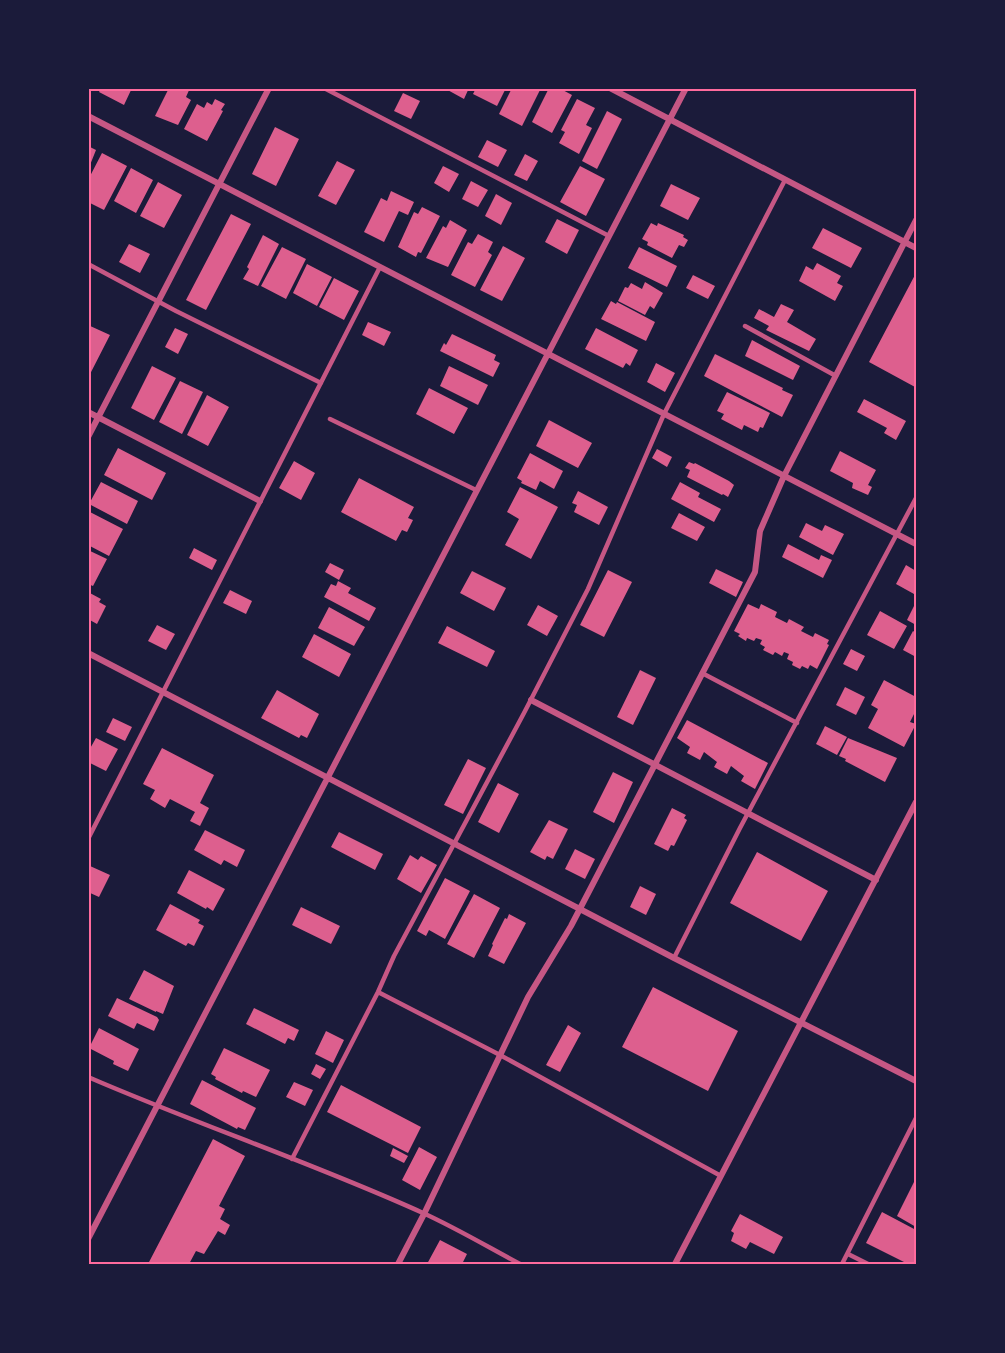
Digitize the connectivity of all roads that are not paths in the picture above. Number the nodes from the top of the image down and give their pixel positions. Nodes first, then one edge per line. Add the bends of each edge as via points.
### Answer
1 (269, 88) edge
2 (324, 88) edge
3 (610, 88) edge
4 (686, 88) edge
5 (88, 116) edge
6 (669, 120) junction
7 (785, 180) junction
8 (219, 184) junction
9 (916, 220) edge
10 (609, 237) junction
11 (905, 242) junction
12 (916, 248) edge
13 (88, 264) edge
14 (380, 267) junction
15 (159, 301) junction
16 (745, 326) dead end
17 (548, 354) junction
18 (836, 376) junction
19 (321, 383) junction
20 (88, 412) edge
21 (664, 414) junction
22 (99, 417) junction
23 (330, 420) dead end
24 (88, 437) edge
25 (784, 476) junction
26 (476, 490) junction
27 (916, 498) edge
28 (260, 501) junction
29 (897, 534) junction
30 (916, 544) edge
31 (88, 653) edge
32 (702, 673) junction
33 (164, 692) junction
34 (531, 700) junction
35 (797, 723) junction
36 (654, 764) junction
37 (327, 777) junction
38 (916, 802) edge
39 (749, 813) junction
40 (88, 840) edge
41 (455, 844) junction
42 (876, 879) junction
43 (580, 909) junction
44 (674, 958) junction
45 (378, 992) junction
46 (802, 1023) junction
47 (500, 1055) junction
48 (88, 1077) edge
49 (916, 1081) edge
50 (157, 1107) junction
51 (916, 1118) edge
52 (292, 1159) junction
53 (721, 1176) junction
54 (424, 1214) junction
55 (88, 1239) edge
56 (848, 1254) junction
57 (398, 1264) edge
58 (520, 1264) edge
59 (675, 1264) edge
60 (842, 1264) edge
61 (868, 1264) edge

1 - 8 street
2 - 10 lane
3 - 6 street
4 - 6 street
5 - 8 street
6 - 7 street
6 - 10 street
7 - 11 street
7 - 21 lane
8 - 14 street
8 - 15 street
9 - 11 street
10 - 17 street
11 - 12 street
11 - 18 street
13 - 15 lane
14 - 17 street
14 - 19 lane
15 - 19 lane
15 - 22 street
16 - 18 lane
17 - 21 street
17 - 26 street
18 - 25 street
19 - 28 lane
20 - 22 street
21 - 25 street
21 - 34 lane via 588,589
22 - 24 street
22 - 28 street
23 - 26 lane
25 - 29 street
25 - 32 street via 760,531 755,572
26 - 37 street
27 - 29 lane
28 - 33 lane
29 - 30 street
29 - 35 lane
31 - 33 street
32 - 35 lane
32 - 36 street
33 - 37 street
33 - 40 lane
34 - 36 street
34 - 41 lane
35 - 39 lane
36 - 39 street
36 - 43 street
37 - 41 street
37 - 50 street
38 - 42 street
39 - 42 street
39 - 44 lane
41 - 43 street
41 - 45 lane
42 - 46 street
43 - 44 street
43 - 47 street via 528,997
44 - 46 street
45 - 47 lane
45 - 52 lane
46 - 49 street
46 - 53 street
47 - 53 lane
47 - 54 street
48 - 50 lane
50 - 52 lane
50 - 55 street
51 - 56 lane
52 - 54 lane
53 - 59 street
54 - 57 street
54 - 58 lane
56 - 60 lane
56 - 61 lane

